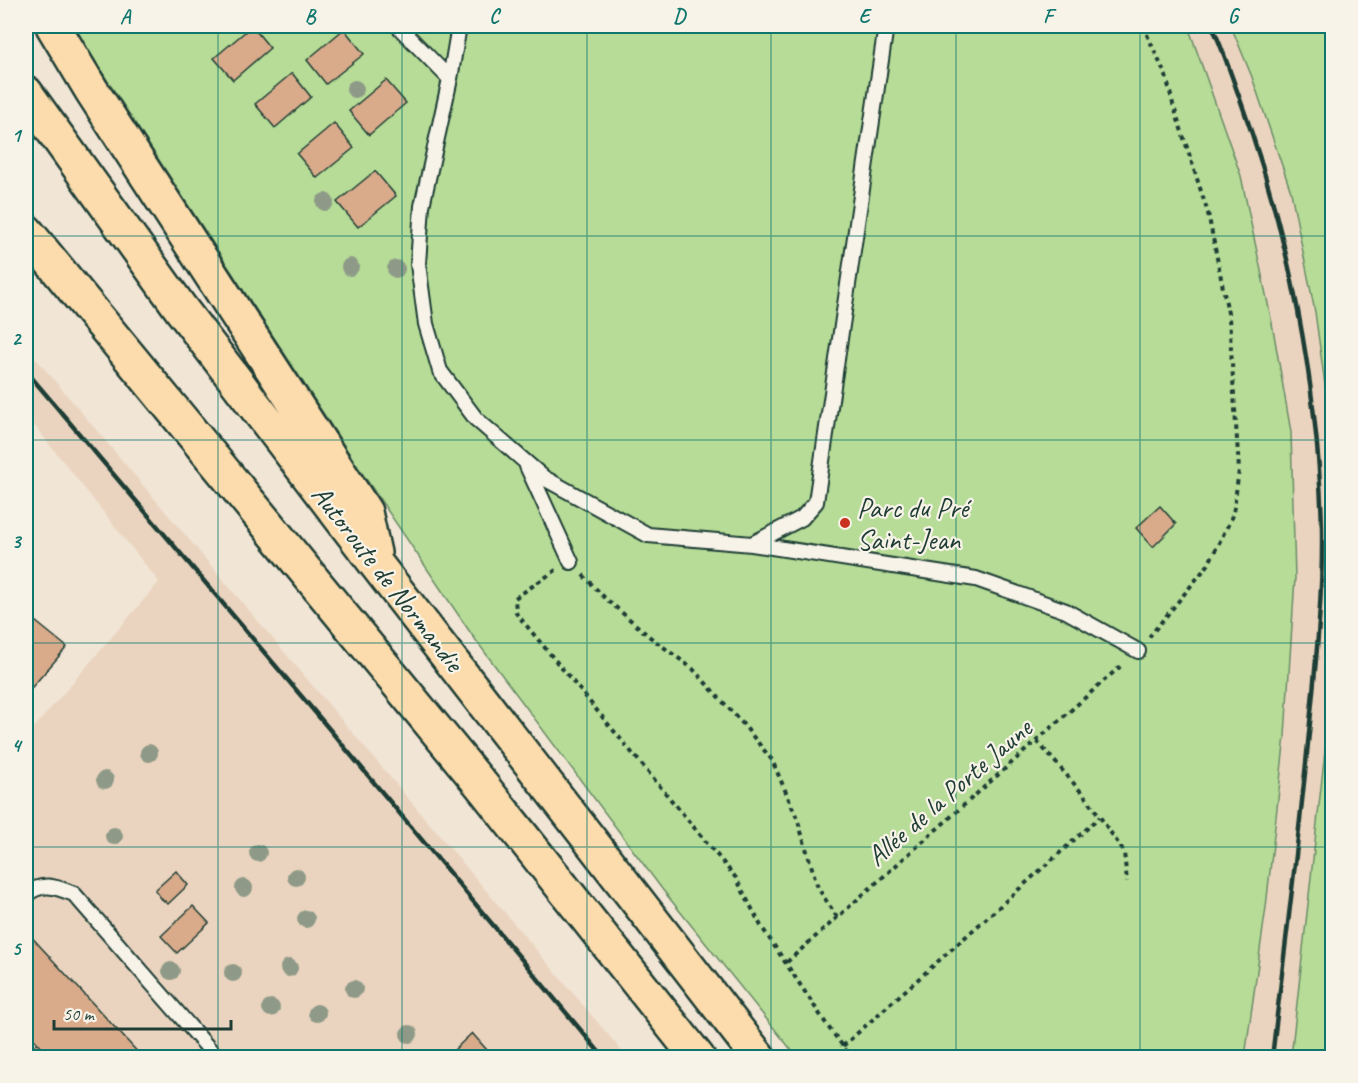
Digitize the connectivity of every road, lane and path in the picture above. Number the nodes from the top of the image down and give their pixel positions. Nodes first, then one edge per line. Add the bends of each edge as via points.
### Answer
1 (53, 26) edge
2 (398, 26) edge
3 (459, 26) edge
4 (886, 26) edge
5 (1143, 26) edge
6 (450, 79) junction
7 (26, 93) edge
8 (26, 231) edge
9 (525, 462) junction
10 (752, 544) junction
11 (571, 562) junction
12 (376, 564) junction
13 (1138, 651) junction
14 (1037, 741) junction
15 (1100, 817) junction
16 (1127, 882) dead end
17 (26, 895) edge
18 (837, 917) junction
19 (787, 962) junction
20 (843, 1046) junction
21 (217, 1058) edge
22 (698, 1058) edge
23 (759, 1058) edge
24 (852, 1058) edge

1 - 12 highway via 366,512
2 - 6 lane
3 - 6 lane
4 - 10 lane via 816,502 802,518
5 - 13 path, Allée de la Porte Jaune via 1166,76 1208,213 1228,318 1239,470 1233,515 1208,565
6 - 9 lane via 422,206 418,264 426,324 440,371 476,419
7 - 12 highway, Autoroute de Normandie via 181,309
8 - 22 highway, Autoroute de Normandie via 483,787
9 - 10 lane via 544,478 648,535
9 - 11 lane
10 - 13 lane via 976,579 1066,611
11 - 18 path via 650,637 693,669 772,760 797,818 818,888
11 - 19 path via 515,598 516,613 736,878 761,926
12 - 23 highway, Autoroute de Normandie
13 - 14 path, Allée de la Porte Jaune
14 - 15 path
14 - 18 path, Allée de la Porte Jaune
15 - 16 path via 1124,852
15 - 20 path
17 - 21 lane via 41,886 74,894
18 - 19 path, Allée de la Porte Jaune
19 - 20 path
20 - 24 path

